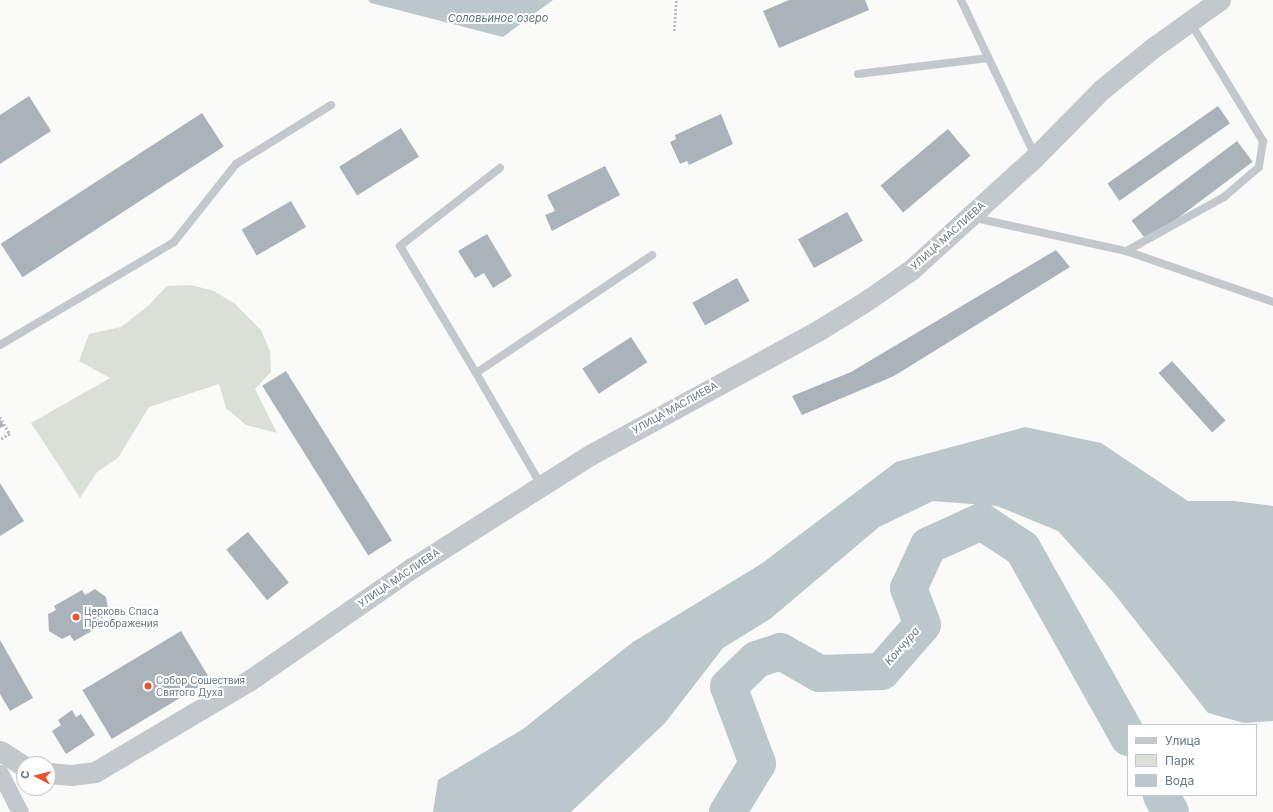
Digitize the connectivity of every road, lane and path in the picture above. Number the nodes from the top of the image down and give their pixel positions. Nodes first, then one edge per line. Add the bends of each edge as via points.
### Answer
1 (676, 0) edge
2 (961, 0) edge
3 (1220, 0) edge
4 (1189, 21) junction
5 (674, 31) dead end
6 (988, 58) junction
7 (858, 74) dead end
8 (331, 105) dead end
9 (1035, 157) junction
10 (500, 168) dead end
11 (970, 217) junction
12 (1126, 251) junction
13 (652, 255) dead end
14 (1273, 302) edge
15 (0, 345) edge
16 (476, 373) junction
17 (0, 417) edge
18 (0, 440) edge
19 (542, 485) junction
20 (0, 751) edge
21 (16, 761) edge
22 (0, 774) edge
23 (56, 774) edge
24 (20, 812) edge

1 - 5 path
2 - 6 lane
3 - 4 street, УЛИЦА МАСЛИЕВА
4 - 9 street, УЛИЦА МАСЛИЕВА via 1101,90
4 - 12 lane via 1263,141 1259,166 1224,197
6 - 7 lane
6 - 9 lane
8 - 15 lane via 236,164 174,242
9 - 11 street, УЛИЦА МАСЛИЕВА
10 - 16 lane via 400,246
11 - 12 lane
11 - 19 street, УЛИЦА МАСЛИЕВА via 912,269 866,301 818,330 678,405
12 - 14 lane
13 - 16 lane
16 - 19 lane
17 - 18 path via 10,434
19 - 23 street, УЛИЦА МАСЛИЕВА via 412,568 250,680 95,772 71,776
20 - 21 street
22 - 24 street

